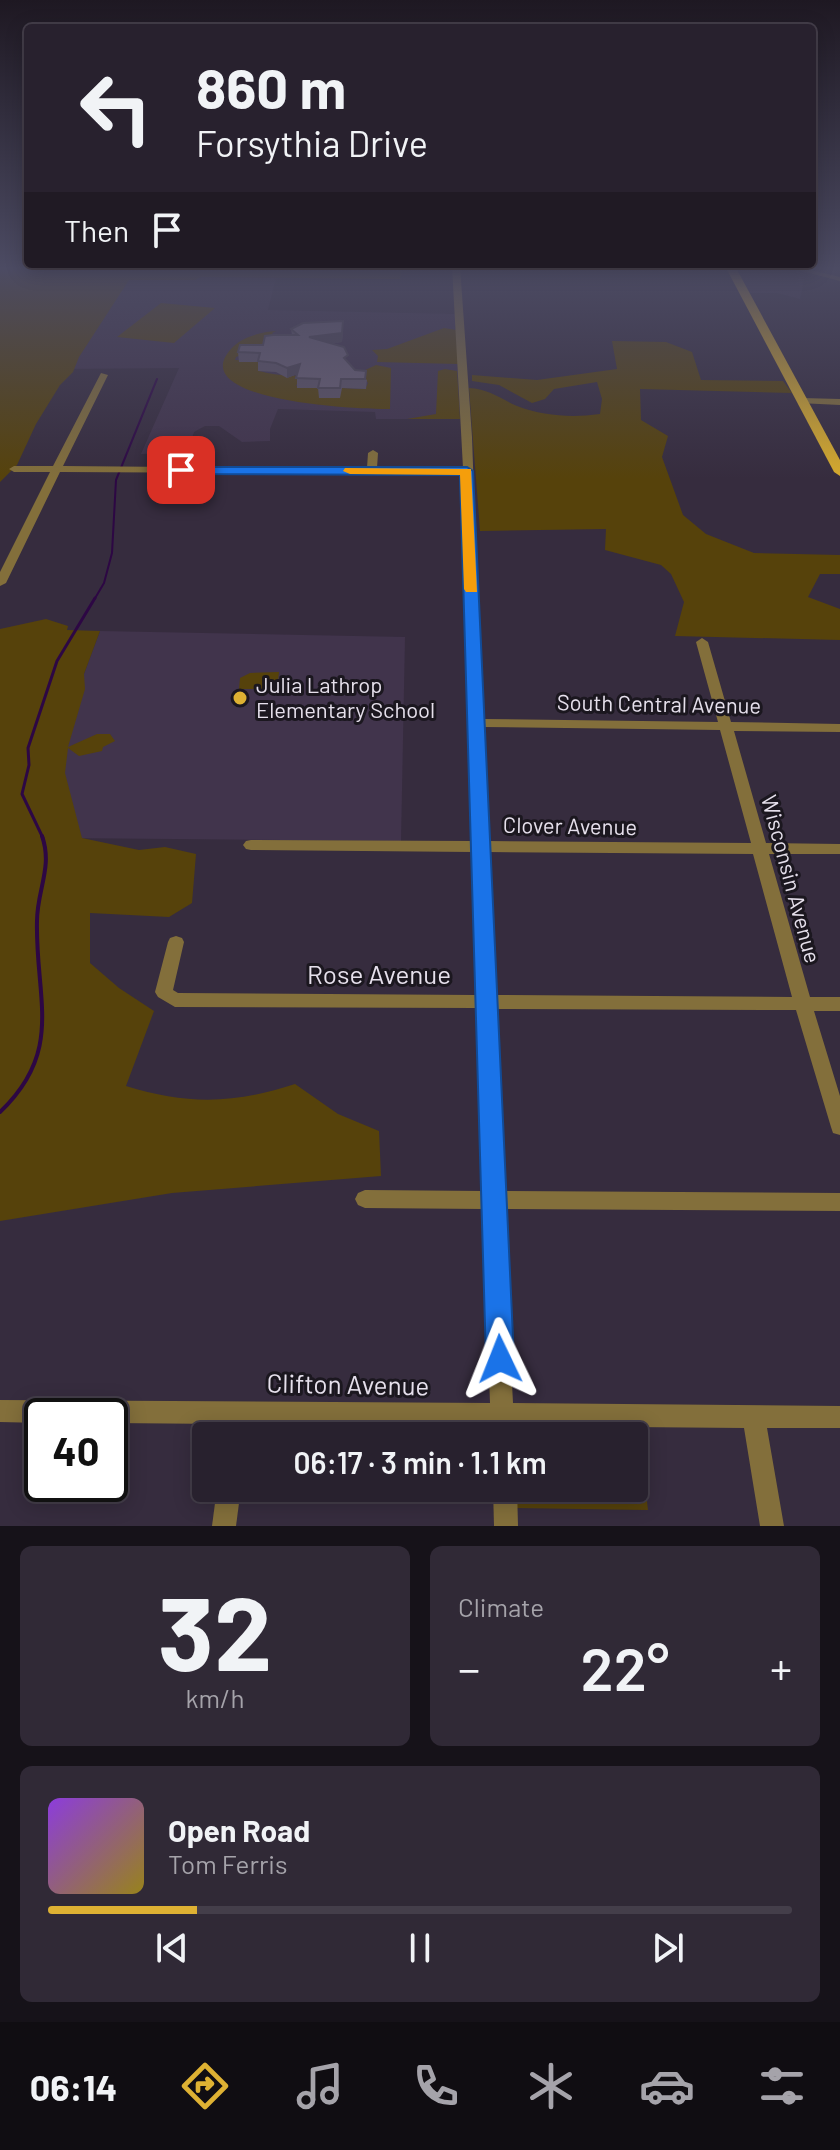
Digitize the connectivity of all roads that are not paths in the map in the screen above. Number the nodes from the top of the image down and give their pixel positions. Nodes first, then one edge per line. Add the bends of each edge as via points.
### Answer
1 (460, 337) edge
2 (768, 337) edge
3 (104, 375) dead end
4 (802, 401) junction
5 (840, 402) edge
6 (184, 452) dead end
7 (373, 453) dead end
8 (14, 469) dead end
9 (56, 470) junction
10 (181, 470) junction
11 (372, 470) junction
12 (467, 471) junction
13 (840, 472) edge
14 (0, 583) edge
15 (702, 642) dead end
16 (477, 723) junction
17 (726, 728) junction
18 (840, 728) edge
19 (251, 845) dead end
20 (480, 847) junction
21 (840, 849) edge
22 (761, 850) junction
23 (176, 942) dead end
24 (484, 1001) junction
25 (803, 1004) junction
26 (840, 1004) edge
27 (840, 1127) edge
28 (365, 1199) dead end
29 (494, 1200) junction
30 (840, 1202) edge
31 (0, 1411) edge
32 (238, 1412) junction
33 (753, 1416) junction
34 (840, 1417) edge
35 (237, 1422) edge
36 (441, 1422) edge
37 (502, 1422) edge
38 (586, 1422) edge
39 (227, 1502) edge
40 (505, 1502) edge
41 (224, 1526) edge
42 (506, 1526) edge
43 (772, 1526) edge

1 - 12 street
2 - 4 main road
3 - 9 street
4 - 5 street
4 - 13 main road
6 - 10 street
7 - 11 street
8 - 9 street
9 - 10 street
9 - 14 street
10 - 11 street via 278,465
11 - 12 street
12 - 16 street
15 - 17 street, Wisconsin Avenue
16 - 17 street, South Central Avenue
16 - 20 street
17 - 18 street, South Central Avenue
17 - 22 street, Wisconsin Avenue
19 - 20 street, Clover Avenue
20 - 22 street, Clover Avenue
20 - 24 street
21 - 22 street, Clover Avenue
22 - 25 street, Wisconsin Avenue
23 - 24 street, Rose Avenue via 164,992 175,1000
24 - 25 street, Rose Avenue
24 - 29 street
25 - 26 street, Rose Avenue
25 - 27 street, Wisconsin Avenue
28 - 29 street
29 - 30 street
29 - 37 street
31 - 32 street, Clifton Avenue
32 - 35 street
32 - 36 street, Clifton Avenue
33 - 34 street, Clifton Avenue
33 - 38 street, Clifton Avenue
33 - 43 street
39 - 41 street
40 - 42 street

